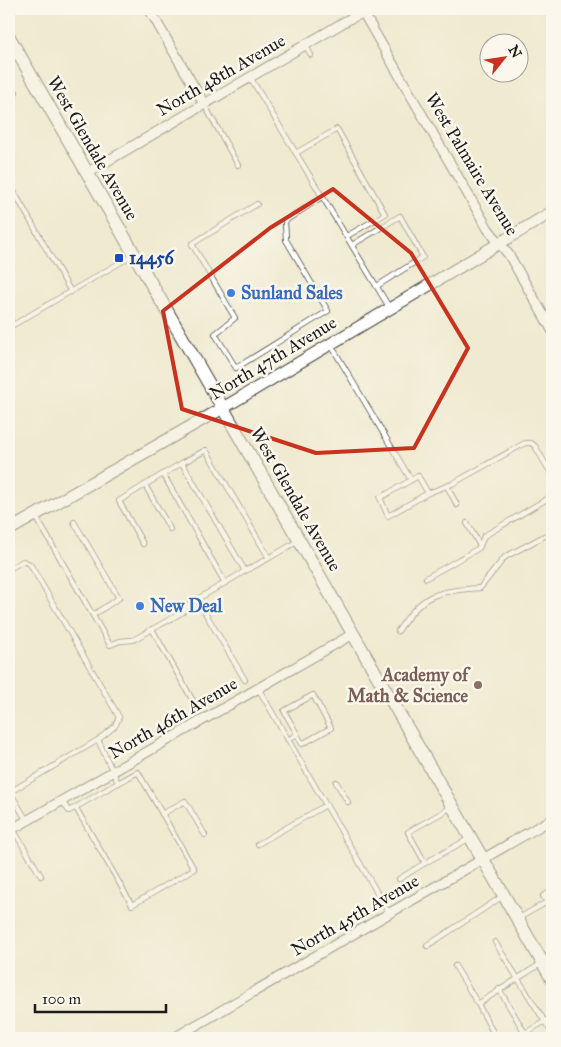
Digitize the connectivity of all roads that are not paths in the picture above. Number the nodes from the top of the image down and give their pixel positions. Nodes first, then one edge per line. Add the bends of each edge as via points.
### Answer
1 (149, 9) edge
2 (368, 11) edge
3 (9, 37) edge
4 (305, 45) junction
5 (311, 56) dead end
6 (250, 77) junction
7 (9, 92) edge
8 (16, 92) dead end
9 (204, 104) junction
10 (296, 153) junction
11 (238, 165) dead end
12 (87, 173) junction
13 (9, 184) edge
14 (11, 192) edge
15 (323, 196) junction
16 (257, 204) dead end
17 (552, 212) edge
18 (347, 236) junction
19 (500, 244) junction
20 (352, 245) junction
21 (134, 255) junction
22 (377, 286) junction
23 (71, 292) junction
24 (390, 308) junction
25 (9, 318) edge
26 (552, 330) edge
27 (331, 343) junction
28 (223, 408) junction
29 (182, 463) junction
30 (163, 474) junction
31 (552, 475) edge
32 (410, 480) junction
33 (145, 485) junction
34 (447, 486) junction
35 (428, 493) junction
36 (552, 496) edge
37 (457, 505) dead end
38 (35, 516) junction
39 (74, 522) dead end
40 (467, 523) dead end
41 (170, 529) dead end
42 (9, 530) edge
43 (552, 532) edge
44 (300, 541) junction
45 (143, 544) dead end
46 (480, 546) junction
47 (269, 558) junction
48 (9, 561) edge
49 (10, 568) edge
50 (245, 571) junction
51 (426, 578) dead end
52 (225, 583) junction
53 (197, 599) junction
54 (92, 615) junction
55 (152, 629) junction
56 (398, 631) dead end
57 (353, 634) junction
58 (245, 680) dead end
59 (258, 688) junction
60 (196, 706) dead end
61 (297, 734) junction
62 (98, 740) junction
63 (288, 740) junction
64 (112, 772) junction
65 (336, 782) dead end
66 (118, 783) junction
67 (9, 791) edge
68 (62, 800) junction
69 (348, 802) dead end
70 (326, 805) junction
71 (453, 807) junction
72 (76, 808) junction
73 (162, 814) junction
74 (552, 819) edge
75 (27, 821) junction
76 (11, 830) edge
77 (205, 836) dead end
78 (471, 838) junction
79 (258, 844) dead end
80 (483, 859) junction
81 (426, 863) junction
82 (41, 876) dead end
83 (399, 879) dead end
84 (552, 891) edge
85 (504, 895) junction
86 (389, 913) junction
87 (518, 919) junction
88 (495, 942) dead end
89 (427, 946) dead end
90 (455, 966) dead end
91 (548, 968) edge
92 (517, 978) junction
93 (499, 989) junction
94 (478, 1004) junction
95 (552, 1017) edge
96 (545, 1021) junction
97 (552, 1032) edge
98 (525, 1033) junction
99 (174, 1038) edge
100 (496, 1038) edge
101 (516, 1038) edge

1 - 9 street
2 - 4 street, North 48th Avenue
2 - 19 street, West Palmaire Avenue via 488,229
3 - 12 main road, West Glendale Avenue
4 - 5 lane
4 - 6 street, North 48th Avenue
6 - 9 street, North 48th Avenue
6 - 10 lane
7 - 8 lane
9 - 11 lane
9 - 12 street, North 48th Avenue
10 - 15 lane
10 - 18 lane via 337,130 385,214
12 - 21 main road, West Glendale Avenue
13 - 14 lane
14 - 23 lane
15 - 16 lane via 285,221 286,240 328,311 236,368 215,334 235,318 192,244
15 - 18 lane
17 - 19 street, North 47th Avenue
18 - 20 lane
19 - 24 street, North 47th Avenue
19 - 26 street, West Palmaire Avenue
20 - 22 lane
20 - 22 lane via 400,216 423,257
21 - 23 lane
21 - 28 main road, West Glendale Avenue
22 - 24 lane
23 - 25 lane via 13,325
24 - 27 street, North 47th Avenue
27 - 28 street, North 47th Avenue
27 - 32 lane
28 - 38 street, North 47th Avenue
28 - 44 main road, West Glendale Avenue
29 - 30 lane
29 - 47 lane via 206,450
29 - 50 lane
30 - 33 lane
30 - 52 lane
31 - 34 lane via 535,446 525,443
32 - 35 lane via 418,476
32 - 35 lane via 380,498 388,516
33 - 41 lane
33 - 45 lane via 119,501
34 - 35 lane
34 - 37 lane
36 - 46 lane via 484,536
38 - 42 street, North 47th Avenue
38 - 54 lane
39 - 54 lane via 119,598
40 - 46 lane
43 - 56 lane via 505,557 480,588 439,592 413,608
44 - 47 lane
44 - 57 main road, West Glendale Avenue
46 - 51 lane
47 - 50 lane
48 - 49 lane
49 - 62 lane via 23,561 30,564 113,705 119,717 115,726
50 - 52 lane
52 - 53 lane
53 - 55 lane
53 - 58 lane
54 - 55 lane via 110,645 133,640
55 - 60 lane
57 - 59 street, North 46th Avenue
57 - 71 main road, West Glendale Avenue
59 - 63 lane
59 - 64 street, North 46th Avenue
61 - 61 lane via 284,711 313,695 331,728 302,744
61 - 63 lane
62 - 64 lane
62 - 67 lane
63 - 70 lane
64 - 66 lane
64 - 68 street, North 46th Avenue
65 - 69 lane
66 - 72 lane
66 - 73 lane via 138,772
67 - 75 lane
68 - 72 lane via 69,811
68 - 75 street, North 46th Avenue
70 - 79 lane
70 - 86 lane
71 - 78 main road, West Glendale Avenue
71 - 81 lane via 408,832
72 - 73 lane via 132,905 194,868
73 - 77 lane via 184,801
74 - 80 street, North 45th Avenue
75 - 76 street, North 46th Avenue
76 - 82 lane
78 - 80 main road, West Glendale Avenue
78 - 81 lane
80 - 85 main road, West Glendale Avenue
80 - 86 street, North 45th Avenue
81 - 83 lane
84 - 87 lane via 543,896 547,902
85 - 87 main road, West Glendale Avenue
85 - 89 lane
86 - 99 street, North 45th Avenue
87 - 91 main road, West Glendale Avenue
88 - 92 lane
90 - 94 lane
91 - 92 lane
92 - 93 lane
92 - 96 lane
93 - 94 lane
93 - 98 lane
94 - 100 lane
95 - 96 lane
96 - 97 lane
96 - 98 lane
98 - 101 lane

